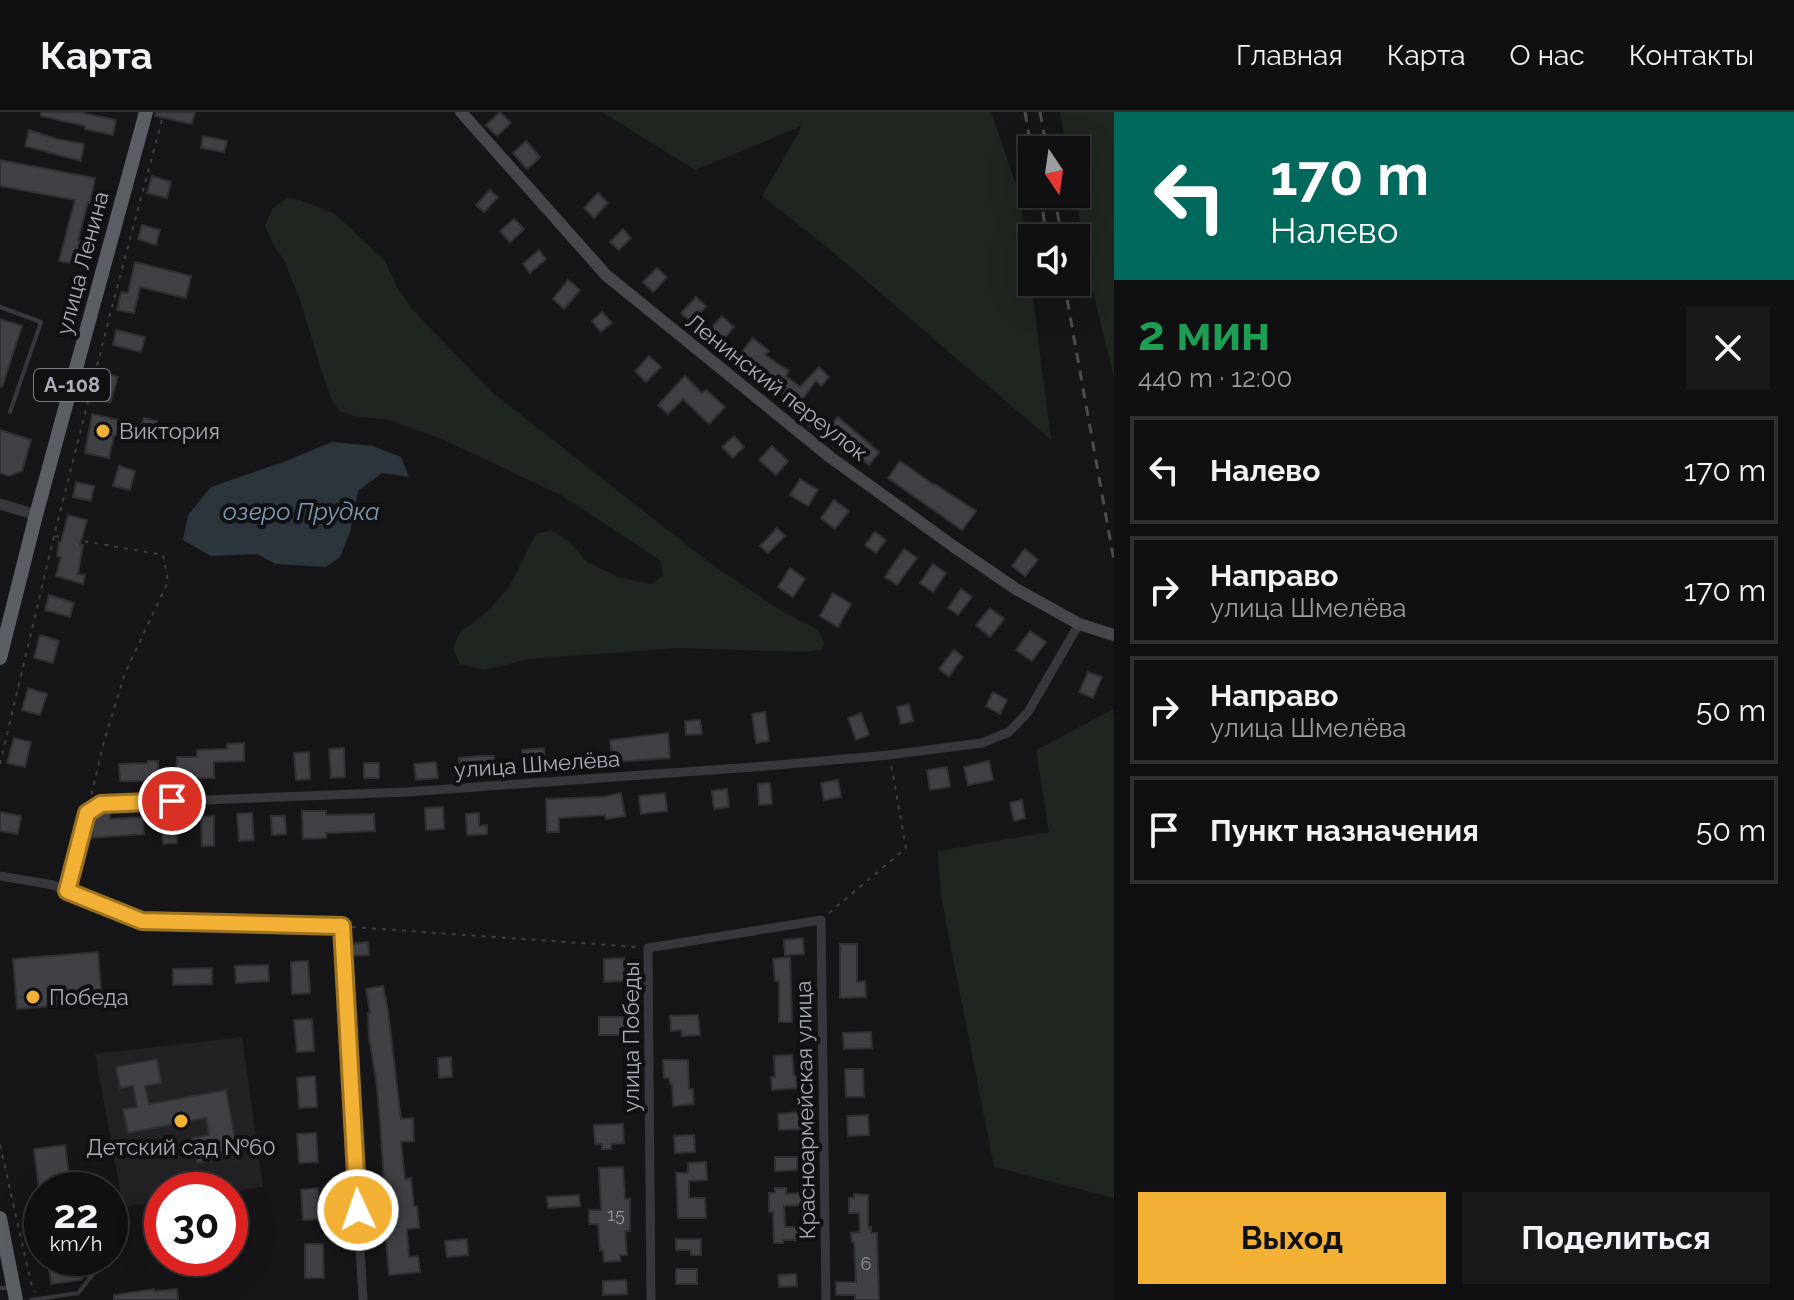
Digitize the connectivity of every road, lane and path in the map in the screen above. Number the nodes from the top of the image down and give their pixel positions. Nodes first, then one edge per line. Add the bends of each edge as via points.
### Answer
1 (146, 112) edge
2 (164, 112) edge
3 (461, 112) edge
4 (0, 307) edge
5 (10, 412) dead end
6 (0, 504) edge
7 (36, 515) junction
8 (54, 536) junction
9 (1079, 624) junction
10 (1114, 635) edge
11 (0, 658) edge
12 (889, 755) junction
13 (0, 764) edge
14 (87, 813) junction
15 (0, 876) edge
16 (67, 891) junction
17 (821, 920) junction
18 (342, 926) junction
19 (648, 948) junction
20 (0, 1145) edge
21 (0, 1218) edge
22 (92, 1276) edge
23 (10, 1292) edge
24 (38, 1298) edge
25 (31, 1300) edge
26 (363, 1300) edge
27 (651, 1300) edge
28 (826, 1300) edge

1 - 7 highway, улица Ленина / А-108
2 - 8 path
3 - 9 main road, Ленинский переулок via 606,275 830,457 1016,589
4 - 5 lane via 41,322
6 - 7 street
7 - 11 highway, улица Ленина / А-108
8 - 13 path
8 - 14 path via 163,555 168,582 125,673
9 - 10 main road, Ленинский переулок
9 - 12 street, улица Шмелёва via 1028,712 1009,732 982,743
12 - 14 street, улица Шмелёва via 407,792 101,804
12 - 17 path via 906,848
14 - 16 street
15 - 16 street
16 - 18 street via 142,921
17 - 19 street, улица Победы
17 - 28 street, Красноармейская улица
18 - 19 path
18 - 26 street
19 - 27 street, улица Победы
20 - 24 path
21 - 23 highway
22 - 24 lane via 78,1293
24 - 25 lane

